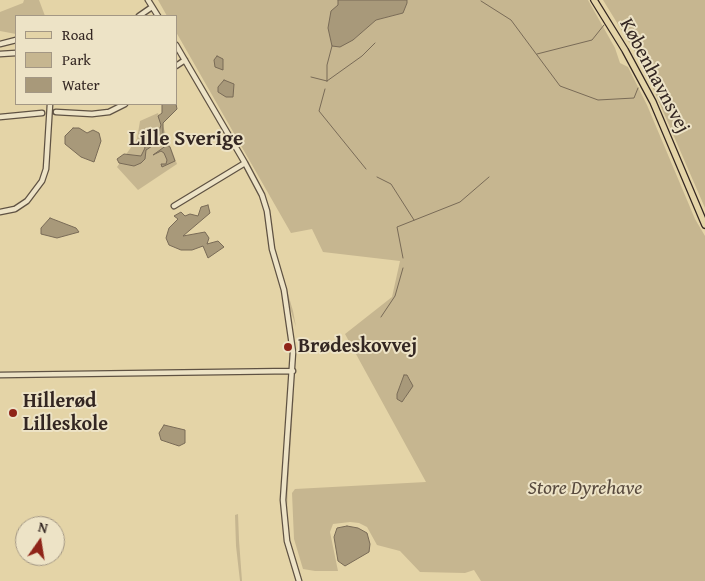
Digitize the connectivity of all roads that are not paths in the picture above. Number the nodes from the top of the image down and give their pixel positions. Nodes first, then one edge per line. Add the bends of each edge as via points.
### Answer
1 (148, 0) edge
2 (594, 0) edge
3 (152, 7) junction
4 (140, 15) edge
5 (157, 15) edge
6 (15, 40) edge
7 (0, 44) edge
8 (178, 48) edge
9 (15, 53) edge
10 (0, 54) edge
11 (185, 60) junction
12 (178, 65) edge
13 (50, 105) edge
14 (123, 105) edge
15 (56, 112) dead end
16 (42, 113) dead end
17 (0, 117) edge
18 (246, 163) junction
19 (174, 206) dead end
20 (0, 212) edge
21 (705, 225) edge
22 (293, 370) junction
23 (0, 376) edge
24 (299, 581) edge

1 - 3 street
2 - 21 main road, Københavnsvej via 653,102
3 - 4 street
3 - 5 street
6 - 7 street
8 - 11 street
9 - 10 street
11 - 12 street
11 - 18 street
13 - 20 street via 46,170 42,181 28,201 15,209
14 - 15 street via 101,113
16 - 17 street
18 - 19 street
18 - 22 street via 268,211 272,248 290,322
22 - 23 street
22 - 24 street via 283,500 287,541

